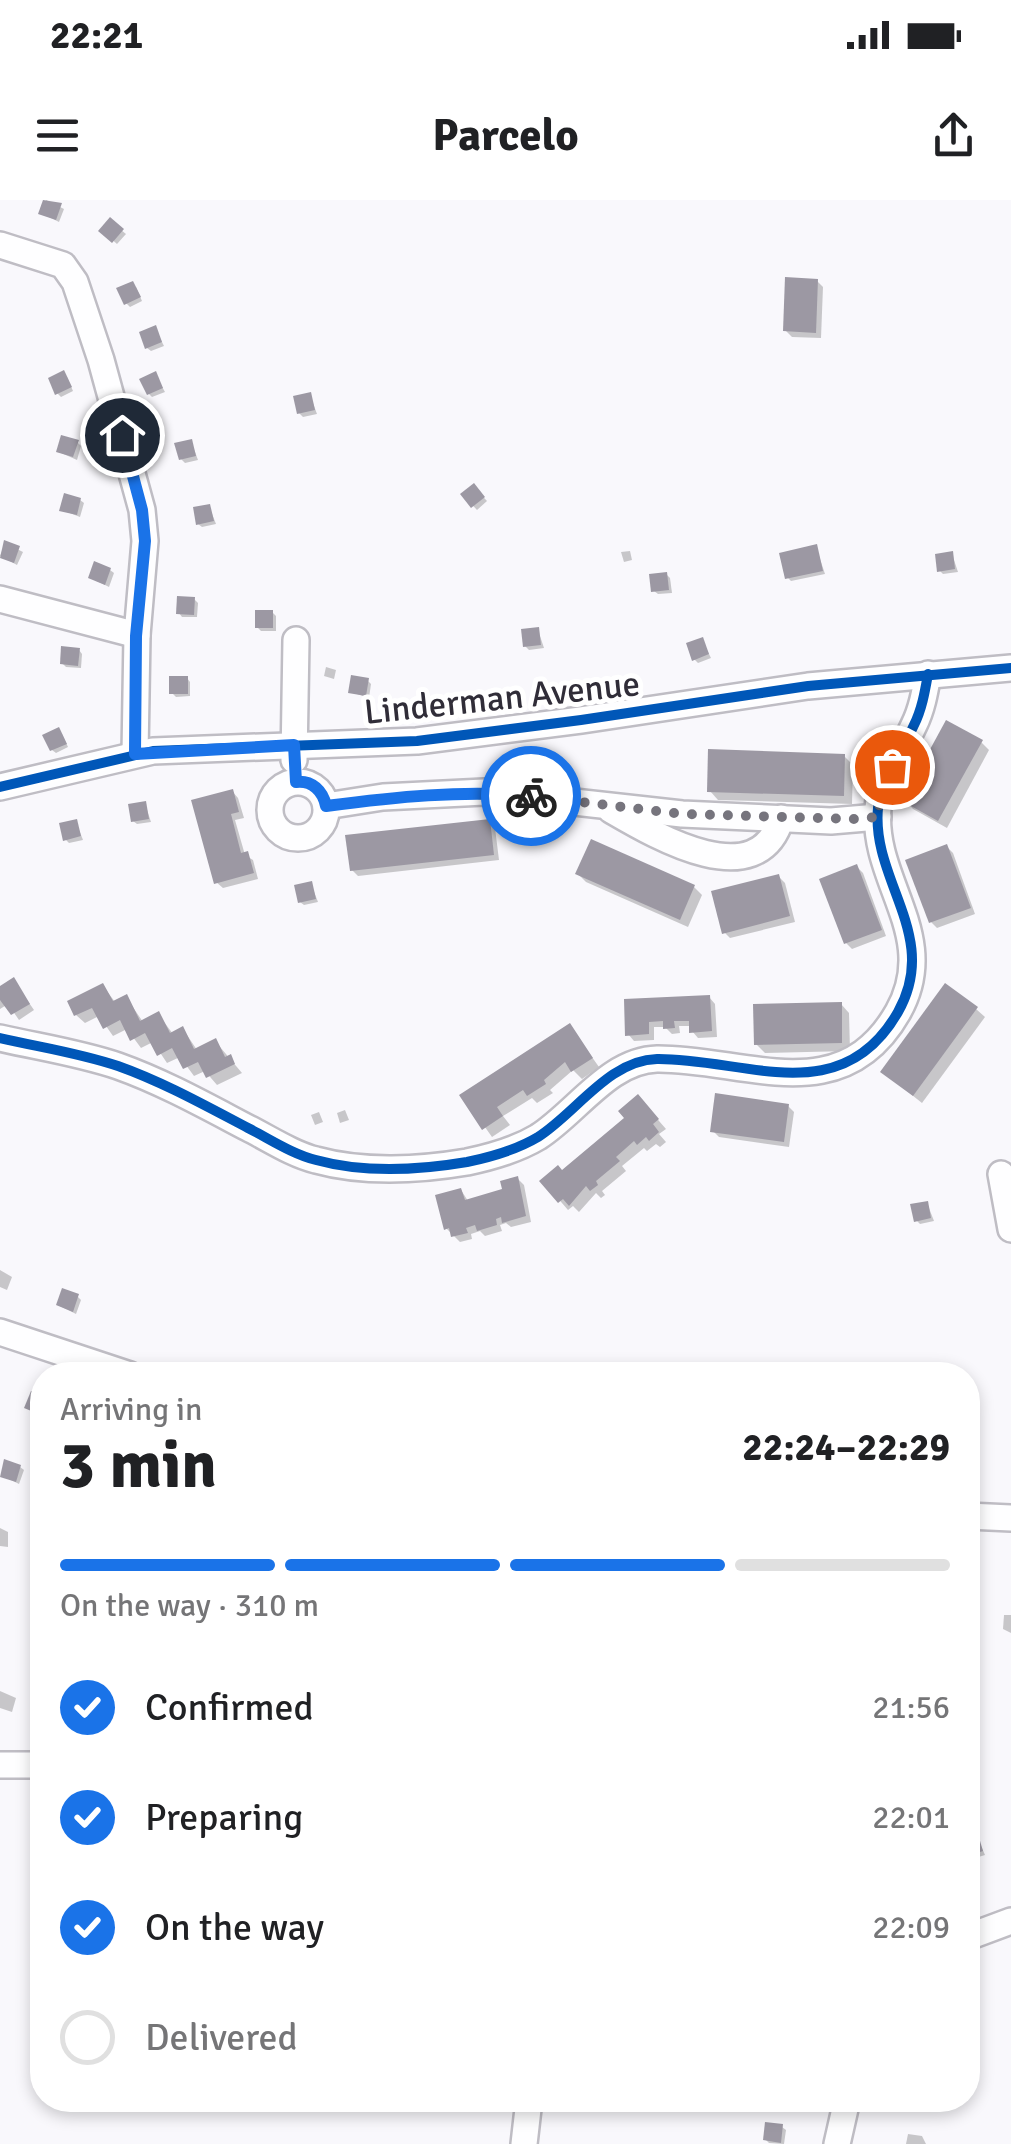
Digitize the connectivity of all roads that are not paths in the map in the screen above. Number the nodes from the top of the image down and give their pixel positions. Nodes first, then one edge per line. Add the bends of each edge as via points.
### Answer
1 (0, 245) edge
2 (0, 598) edge
3 (136, 636) junction
4 (296, 640) dead end
5 (1011, 668) edge
6 (928, 674) junction
7 (294, 745) junction
8 (135, 754) junction
9 (296, 782) junction
10 (0, 787) edge
11 (598, 803) junction
12 (326, 806) junction
13 (878, 817) junction
14 (781, 818) junction
15 (0, 1038) edge
16 (1001, 1174) dead end
17 (1011, 1229) edge
18 (0, 1334) edge
19 (89, 1362) edge
20 (980, 1517) edge
21 (1011, 1518) edge
22 (0, 1765) edge
23 (30, 1765) edge
24 (1011, 1922) edge
25 (980, 1933) edge
26 (528, 2112) edge
27 (844, 2112) edge
28 (524, 2144) edge
29 (837, 2144) edge

1 - 3 street via 62,265 75,282 142,510
2 - 3 street
3 - 8 street
4 - 7 street
5 - 6 street, Linderman Avenue
6 - 7 street, Linderman Avenue via 462,736
6 - 13 street via 916,723 881,792
7 - 8 street, Linderman Avenue
7 - 9 street
8 - 10 street, Linderman Avenue
9 - 12 street via 321,792
9 - 12 street via 280,787 270,806 284,834 316,832
11 - 12 street via 484,792
11 - 14 street
11 - 14 street via 668,842 730,857 776,837
13 - 14 street
13 - 15 street via 913,951 897,1013 863,1052 824,1071 771,1074 643,1061 605,1081 536,1138 470,1161 378,1168 318,1161 118,1066
16 - 17 street
18 - 19 street
20 - 21 street
22 - 23 street
24 - 25 street
26 - 28 street
27 - 29 street

